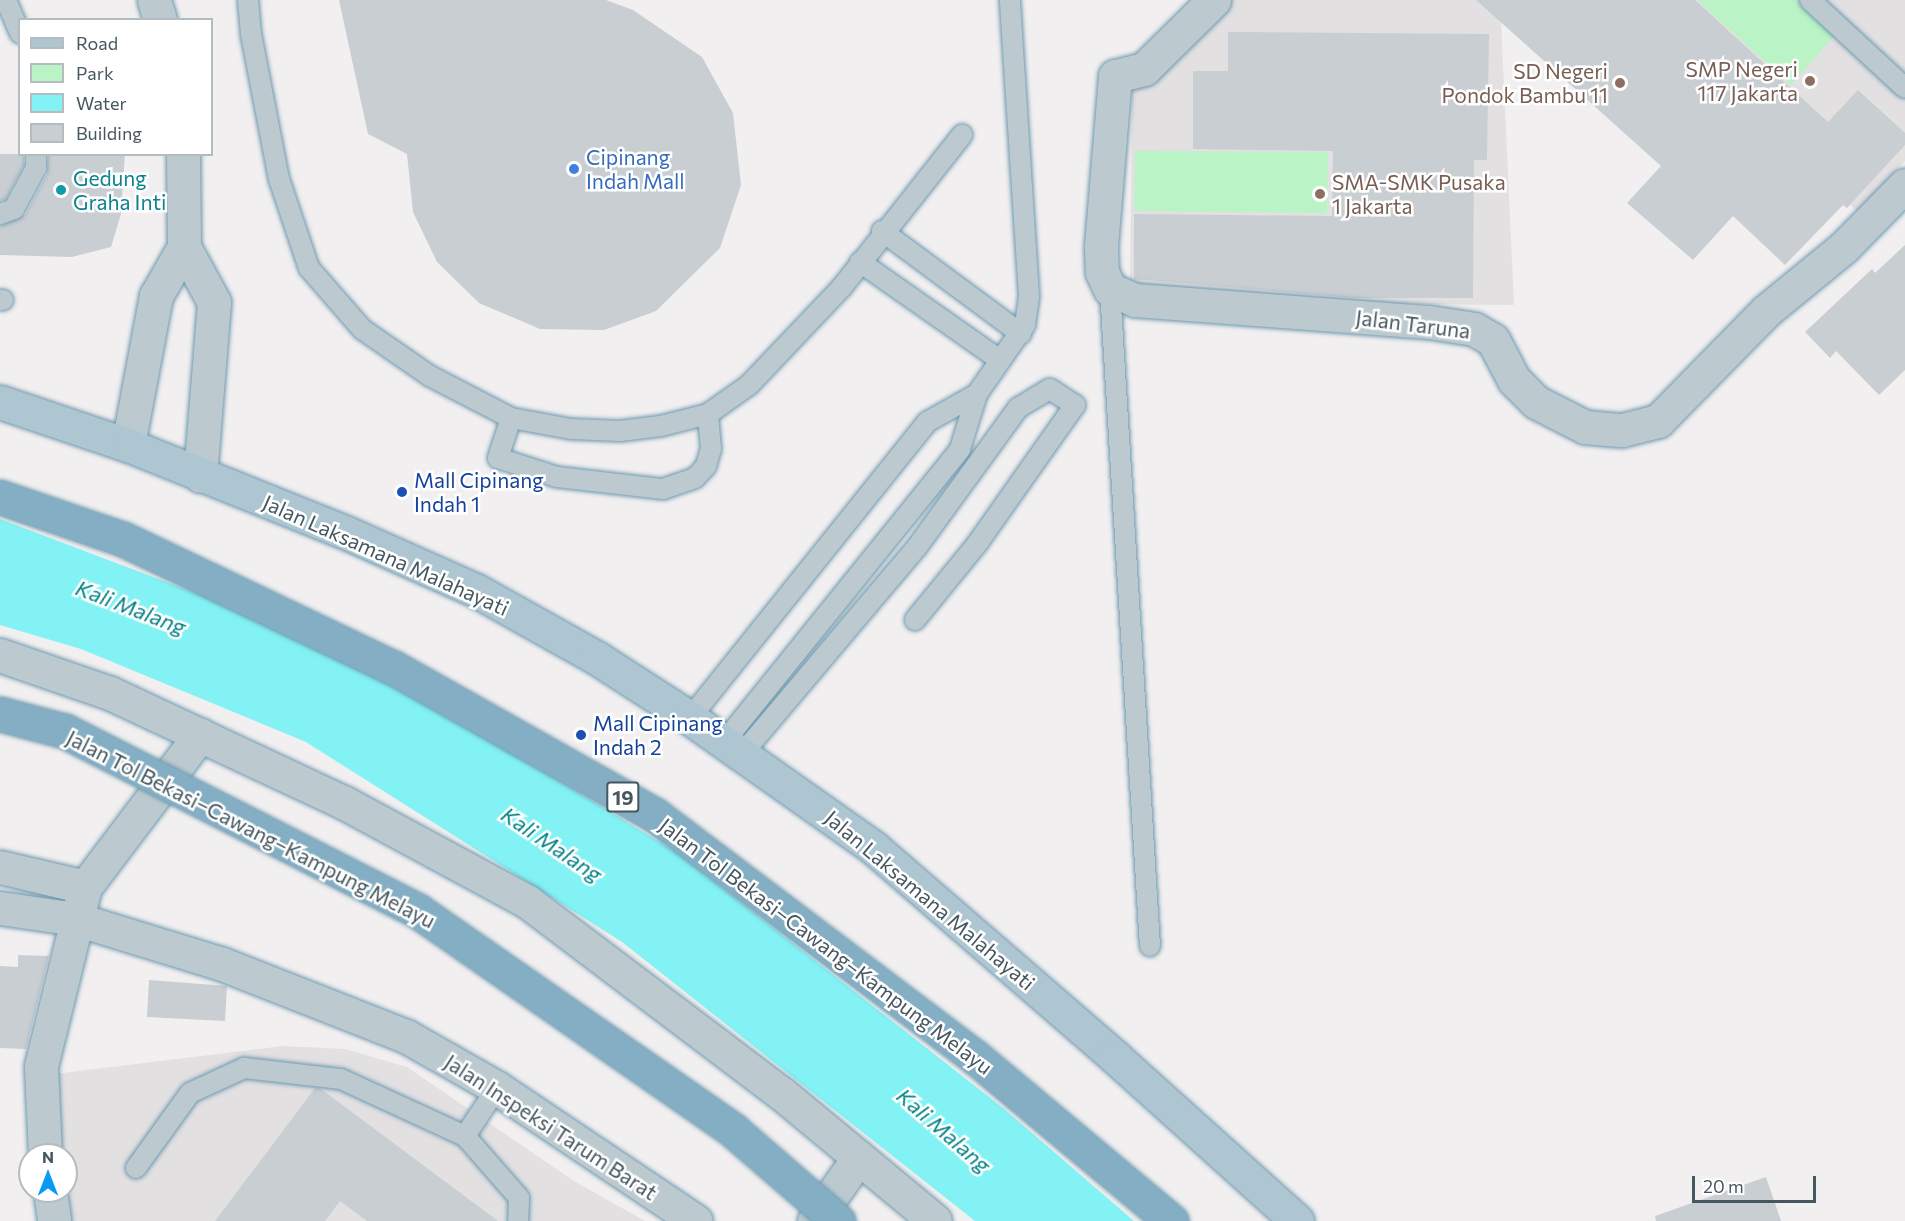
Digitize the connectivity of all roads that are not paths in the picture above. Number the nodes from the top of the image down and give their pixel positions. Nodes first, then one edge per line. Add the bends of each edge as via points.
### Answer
1 (6, 0) edge
2 (154, 0) edge
3 (248, 0) edge
4 (1010, 0) edge
5 (1214, 0) edge
6 (1810, 0) edge
7 (159, 18) edge
8 (18, 28) edge
9 (1905, 88) edge
10 (962, 135) dead end
11 (36, 156) edge
12 (183, 156) edge
13 (1905, 185) edge
14 (0, 214) edge
15 (882, 231) junction
16 (184, 247) junction
17 (860, 262) junction
18 (1110, 289) junction
19 (1021, 333) junction
20 (1000, 360) junction
21 (978, 394) junction
22 (0, 402) edge
23 (708, 414) junction
24 (511, 418) junction
25 (128, 445) junction
26 (200, 475) junction
27 (0, 497) edge
28 (915, 620) dead end
29 (0, 655) edge
30 (0, 714) edge
31 (690, 718) junction
32 (200, 735) junction
33 (733, 748) junction
34 (0, 867) edge
35 (85, 887) junction
36 (0, 908) edge
37 (76, 919) junction
38 (1150, 946) dead end
39 (497, 1088) junction
40 (465, 1136) junction
41 (44, 1143) edge
42 (859, 1157) junction
43 (136, 1168) dead end
44 (52, 1203) edge
45 (54, 1221) edge
46 (518, 1221) edge
47 (696, 1221) edge
48 (814, 1221) edge
49 (838, 1221) edge
50 (935, 1221) edge
51 (1171, 1221) edge
52 (1297, 1221) edge

1 - 8 lane
2 - 7 street
3 - 24 lane via 279,179 309,268 362,329 430,376
4 - 19 lane via 1029,296
5 - 18 street via 1144,69 1116,76 1101,248 1102,272
6 - 9 lane
10 - 15 lane
11 - 14 lane via 36,168 14,209
12 - 16 street
13 - 18 street, Jalan Taruna via 1843,248 1766,311 1658,421 1622,430 1585,427 1536,402 1514,380 1493,340 1474,329 1429,322 1136,300
15 - 17 lane
15 - 19 lane
16 - 25 street via 156,296
16 - 26 street via 214,303
17 - 20 lane
17 - 23 lane via 749,385
18 - 38 lane
19 - 20 lane
20 - 21 lane
21 - 31 lane via 927,422
21 - 33 lane via 960,449
22 - 25 main road, Jalan Laksamana Malahayati
23 - 24 lane via 662,426 620,431 571,429
23 - 24 lane via 711,449 706,466 695,478 663,489 557,477 498,458
25 - 26 main road, Jalan Laksamana Malahayati
26 - 31 main road, Jalan Laksamana Malahayati via 347,533 477,591 597,658
27 - 51 highway, Jalan Tol Bekasi–Cawang–Kampung Melayu / 19 via 123,539 394,668 655,815 975,1058
28 - 33 lane via 978,544 1076,405 1050,389 1018,408 917,547
29 - 32 street via 110,693
30 - 49 highway, Jalan Tol Bekasi–Cawang–Kampung Melayu, bridge via 65,731 418,911 734,1131
31 - 33 main road, Jalan Laksamana Malahayati
32 - 35 street
32 - 42 street via 345,803 528,902 781,1093
33 - 52 main road, Jalan Laksamana Malahayati via 874,848 1116,1057
34 - 35 street
35 - 37 street
36 - 37 street, Jalan Inspeksi Tarum Barat
37 - 39 street, Jalan Inspeksi Tarum Barat via 222,964 406,1036
37 - 41 street via 61,997 40,1066
39 - 40 lane
39 - 47 street, Jalan Inspeksi Tarum Barat
40 - 43 lane via 341,1079 244,1068 190,1093
40 - 46 lane via 519,1198
42 - 48 street
42 - 50 street
44 - 45 street

